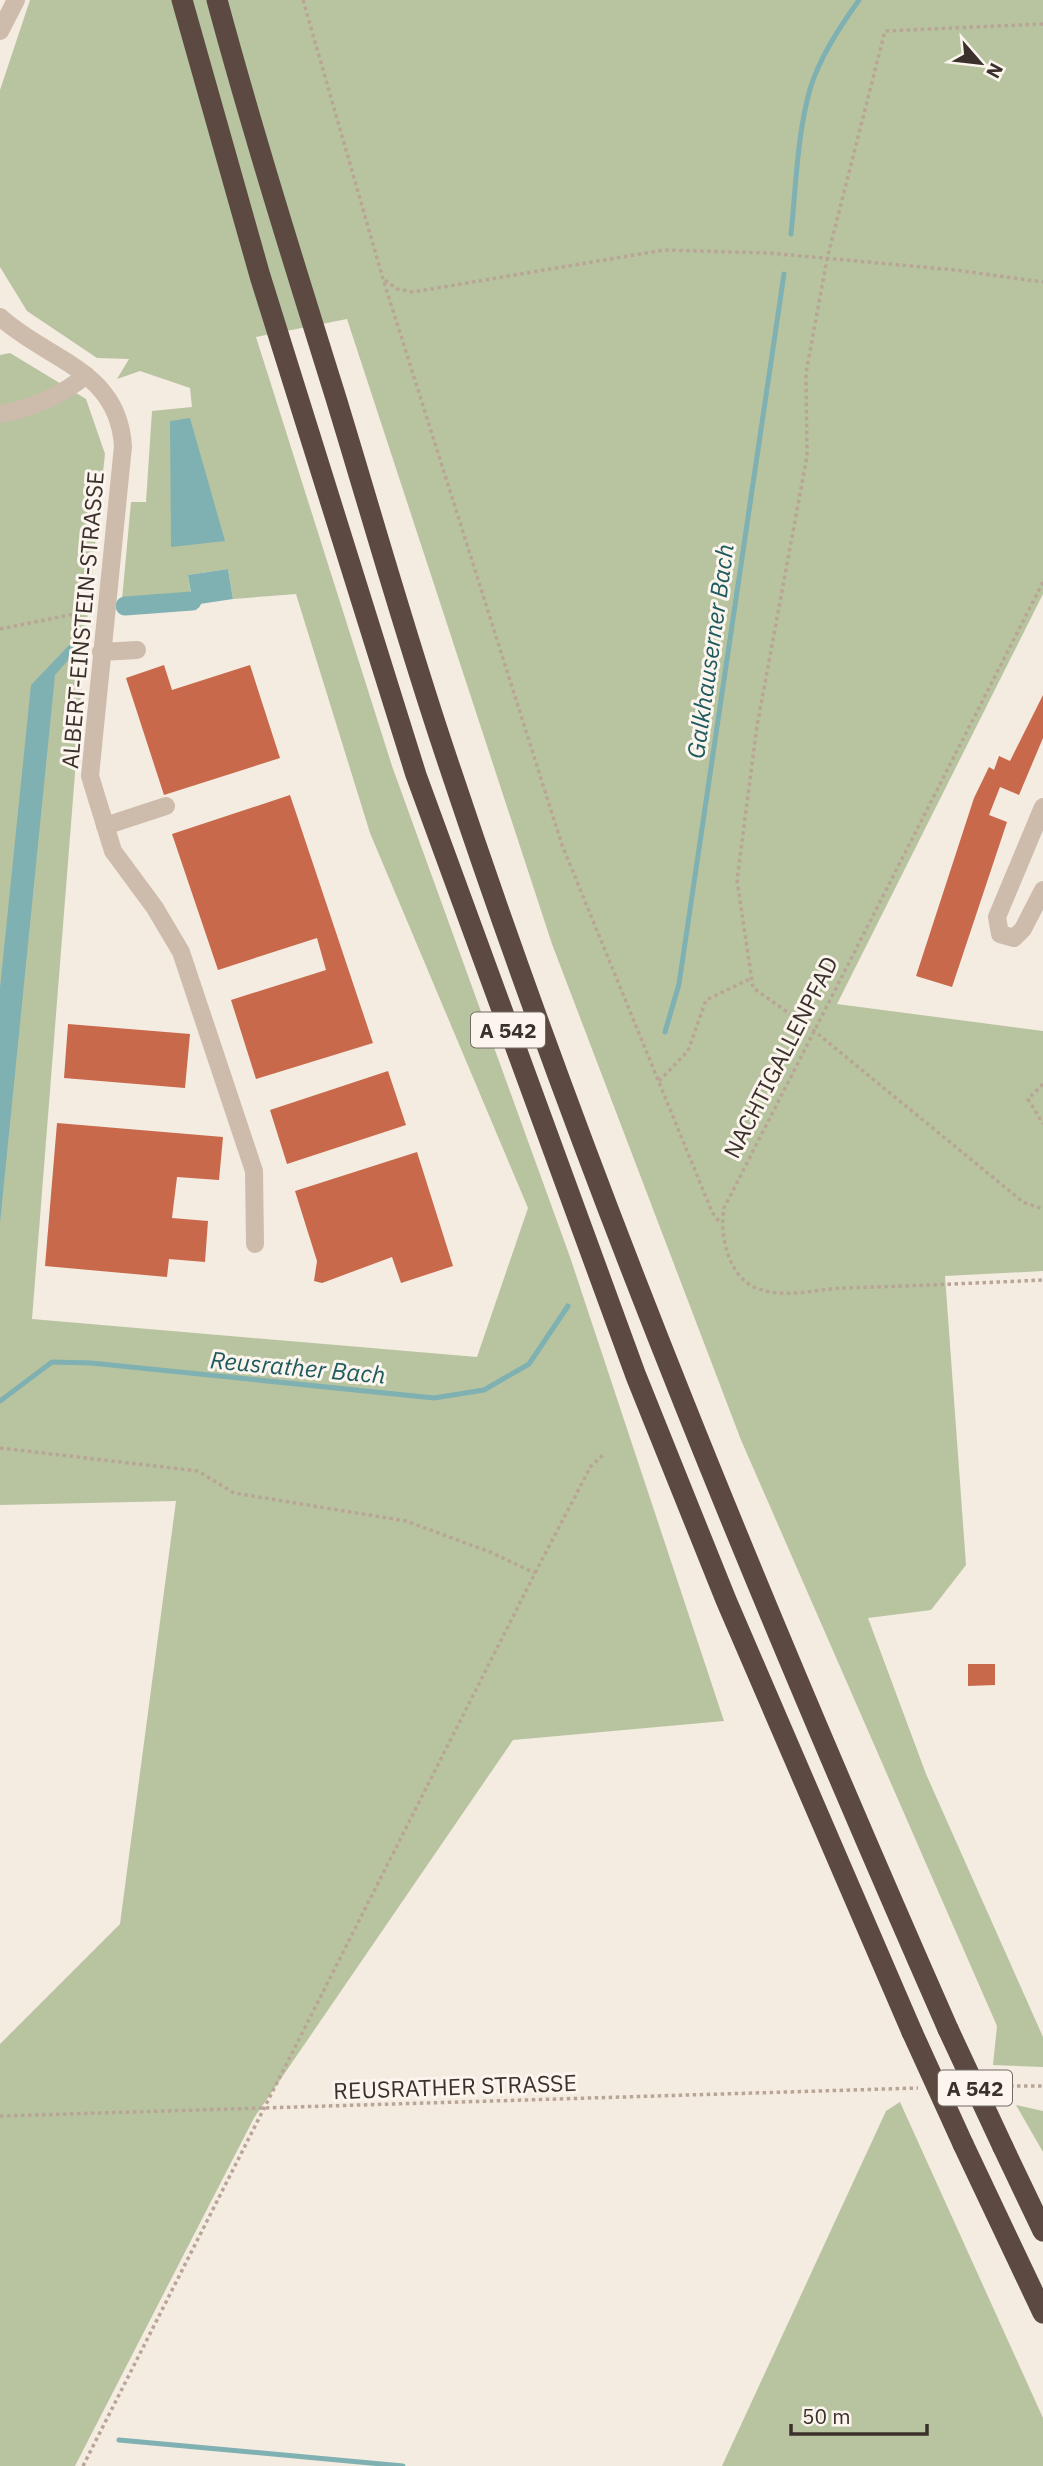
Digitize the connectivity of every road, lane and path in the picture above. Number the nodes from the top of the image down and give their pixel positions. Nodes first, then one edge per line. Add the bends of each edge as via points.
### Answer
1 (16, 0) edge
2 (182, 0) edge
3 (217, 0) edge
4 (303, 0) edge
5 (1043, 24) edge
6 (0, 31) edge
7 (827, 259) junction
8 (383, 279) junction
9 (1043, 282) edge
10 (3, 324) edge
11 (86, 375) junction
12 (0, 414) edge
13 (1043, 582) edge
14 (105, 612) junction
15 (0, 629) edge
16 (137, 650) dead end
17 (102, 652) junction
18 (166, 806) dead end
19 (1043, 807) edge
20 (105, 826) junction
21 (1043, 891) edge
22 (752, 978) junction
23 (813, 1030) junction
24 (659, 1081) junction
25 (1043, 1084) edge
26 (1043, 1124) edge
27 (1043, 1209) edge
28 (721, 1224) junction
29 (255, 1244) dead end
30 (1043, 1280) edge
31 (0, 1448) edge
32 (604, 1454) dead end
33 (535, 1573) junction
34 (1004, 2086) dead end
35 (1043, 2086) edge
36 (911, 2088) dead end
37 (265, 2109) junction
38 (0, 2116) edge
39 (1043, 2231) edge
40 (1043, 2313) edge
41 (83, 2466) edge

1 - 6 street
2 - 40 highway, A 542, bridge via 260,276 425,801 636,1376 726,1600 912,2032
3 - 39 highway, A 542, bridge via 449,767 577,1125 757,1585 948,2029
4 - 8 path
5 - 7 path via 885,31
7 - 8 path via 664,250 413,292 397,289
7 - 9 path
7 - 22 path via 806,373 807,456 757,726 737,880
8 - 24 path via 562,845
10 - 11 street, ALBERT-EINSTEIN-STRASSE
11 - 12 street via 22,411
11 - 14 street, ALBERT-EINSTEIN-STRASSE via 101,389 121,423
13 - 23 path, NACHTIGALLENPFAD
14 - 15 path via 81,611
14 - 17 street, ALBERT-EINSTEIN-STRASSE
16 - 17 street
17 - 20 street, ALBERT-EINSTEIN-STRASSE via 90,776
18 - 20 street
19 - 21 street via 996,917 1000,934 1014,938
20 - 29 street, ALBERT-EINSTEIN-STRASSE via 113,851 181,953 254,1171
22 - 23 path via 754,988
22 - 24 path via 706,1000 688,1051
23 - 27 path via 1023,1202
23 - 28 path, NACHTIGALLENPFAD via 724,1208
24 - 28 path
25 - 26 path via 1028,1099
28 - 30 path via 728,1258 752,1286 780,1295
31 - 33 path via 198,1471 234,1493 406,1521
32 - 33 path via 591,1466
33 - 37 path
34 - 35 path
36 - 37 path, REUSRATHER STRASSE
37 - 38 path, REUSRATHER STRASSE
37 - 41 path

